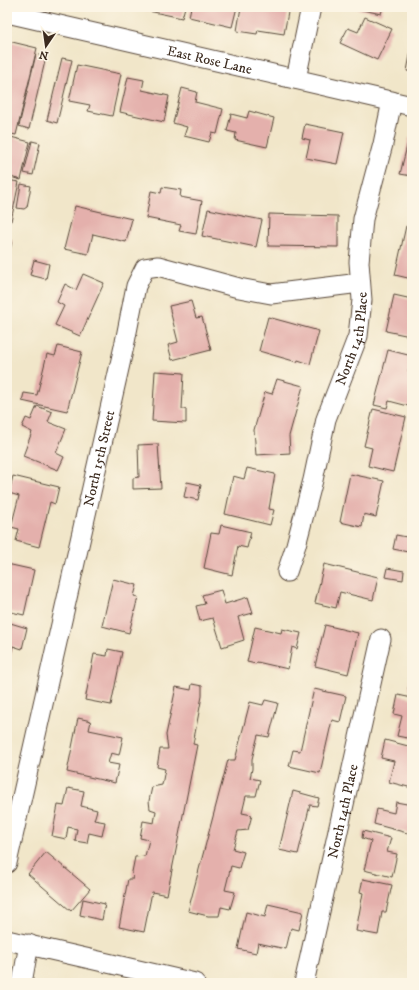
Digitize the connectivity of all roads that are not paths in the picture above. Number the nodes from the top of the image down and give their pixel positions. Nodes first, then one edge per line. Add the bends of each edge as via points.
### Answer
1 (311, 7) edge
2 (7, 13) edge
3 (296, 79) junction
4 (392, 101) junction
5 (412, 106) edge
6 (360, 283) junction
7 (287, 572) dead end
8 (381, 639) dead end
9 (7, 864) edge
10 (7, 940) edge
11 (29, 944) junction
12 (134, 976) edge
13 (22, 983) edge
14 (195, 983) edge
15 (304, 983) edge

1 - 3 street
2 - 3 street, East Rose Lane
3 - 4 street, East Rose Lane
4 - 5 street, East Rose Lane
4 - 6 street, North 14th Place via 362,219
6 - 7 street, North 14th Place via 362,300 358,336 326,419 313,480
6 - 9 street, North 15th Street via 271,294 158,266 145,268 136,286
8 - 15 street, North 14th Place
10 - 11 street
11 - 12 street
11 - 13 street
12 - 14 street

